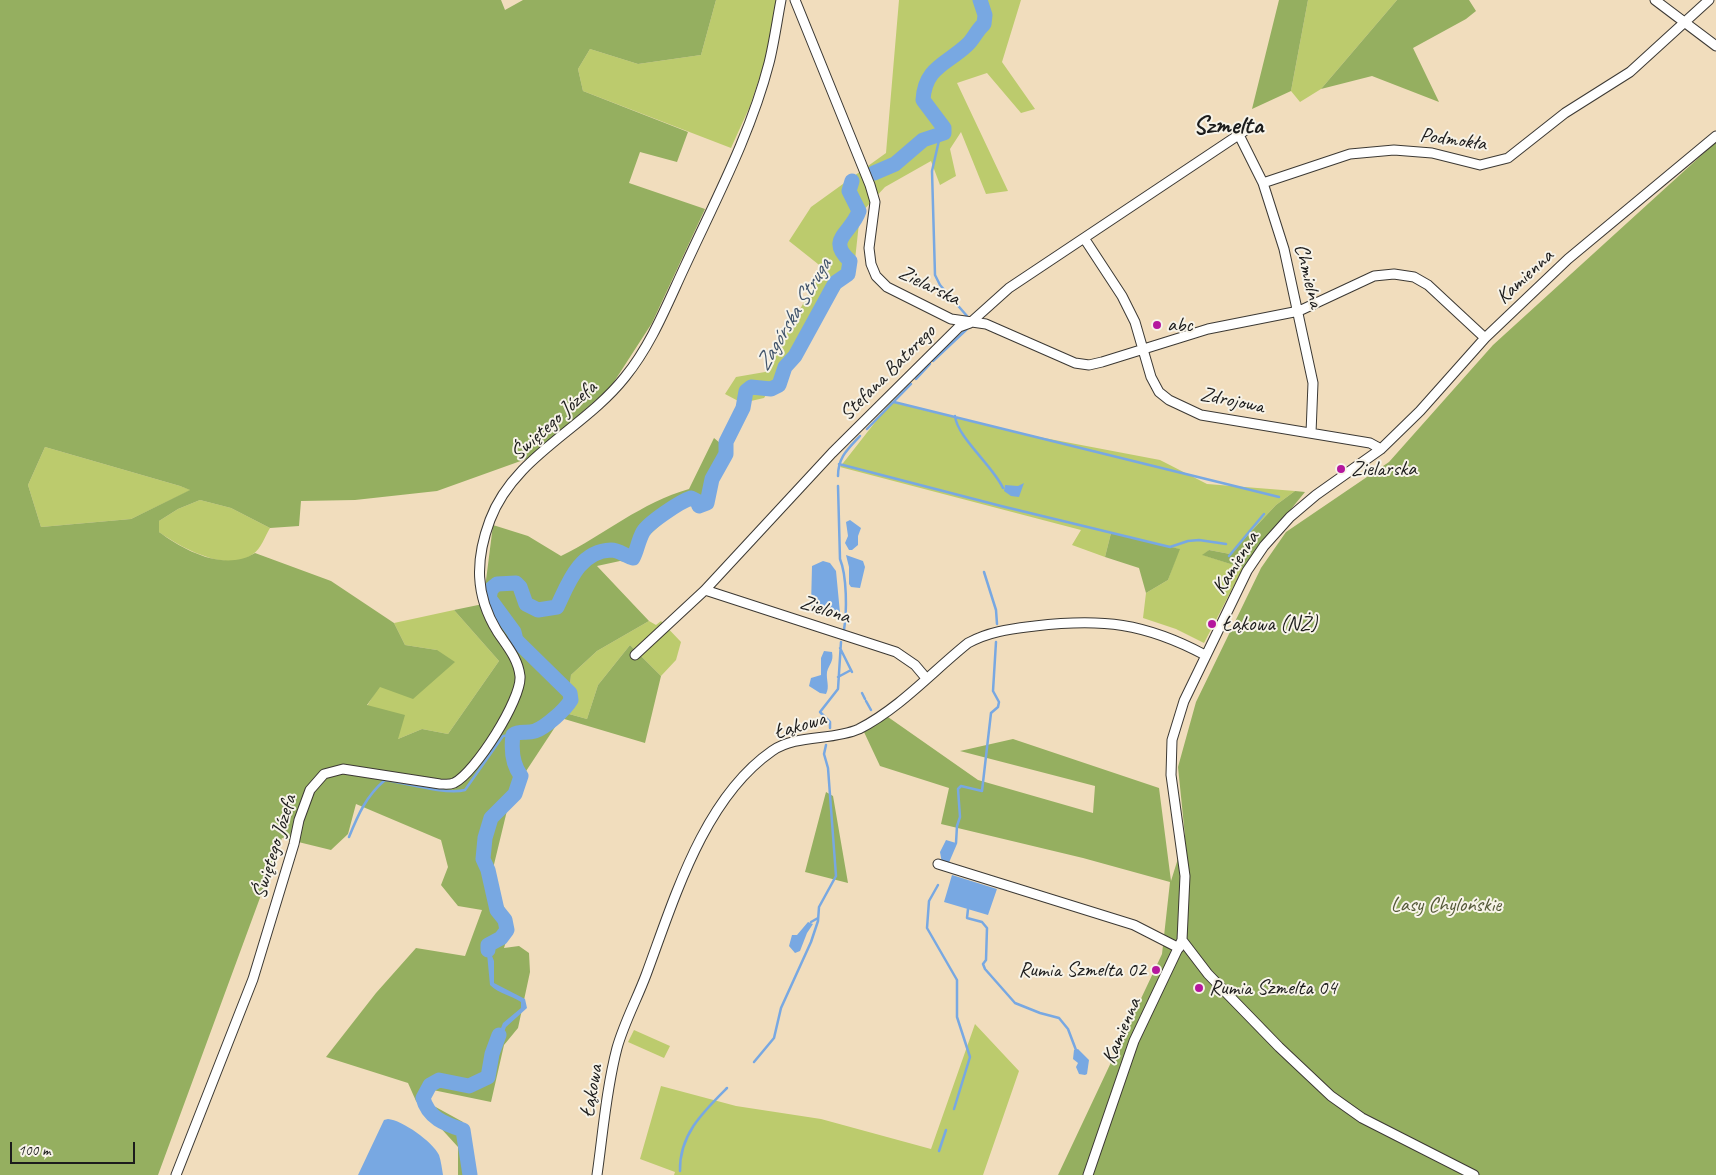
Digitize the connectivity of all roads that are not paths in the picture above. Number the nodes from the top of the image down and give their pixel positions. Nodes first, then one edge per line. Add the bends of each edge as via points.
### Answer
1 (781, 0) edge
2 (795, 0) edge
3 (1655, 0) edge
4 (1710, 0) edge
5 (1684, 22) junction
6 (1716, 46) edge
7 (1252, 126) dead end
8 (1238, 135) junction
9 (1716, 136) edge
10 (1263, 183) junction
11 (1084, 238) junction
12 (1299, 310) junction
13 (970, 323) junction
14 (1485, 338) junction
15 (1143, 348) junction
16 (1312, 434) junction
17 (1381, 449) junction
18 (705, 590) junction
19 (634, 655) dead end
20 (1205, 655) junction
21 (926, 678) junction
22 (938, 864) dead end
23 (1181, 944) junction
24 (176, 1175) edge
25 (597, 1175) edge
26 (1088, 1175) edge
27 (1474, 1175) edge

1 - 24 street, Świętego Józefa via 768,64 736,154 660,321 641,354 612,392 532,460 506,491 489,522 479,580 486,609 518,665 518,696 473,765 454,783 440,784 343,769 324,774 310,790 253,979
2 - 13 street, Zielarska via 875,202 870,248 876,276 887,287 951,319
3 - 5 street
4 - 5 street, Podmokła
5 - 6 street
5 - 10 street, Podmokła via 1630,72 1565,113 1508,158 1480,165 1432,153 1394,150 1350,154
7 - 8 street, Stefana Batorego
8 - 10 street, Chmielna
8 - 11 street, Stefana Batorego
9 - 14 street, Kamienna via 1568,259
10 - 12 street, Chmielna
11 - 13 street, Stefana Batorego via 1009,288
11 - 15 street, Zdrojowa via 1122,296
12 - 14 street, Zielarska via 1374,276 1414,277 1428,285
12 - 15 street, Zielarska via 1208,329
12 - 16 street, Chmielna via 1312,383
13 - 15 street, Zielarska via 986,324 1075,363 1090,365
13 - 18 street, Stefana Batorego via 959,327 901,383 799,487
14 - 17 street, Kamienna
15 - 16 street, Zdrojowa via 1159,392 1185,408 1201,415
16 - 17 street, Zdrojowa via 1370,443
17 - 20 street, Kamienna via 1304,505 1273,535 1247,571
18 - 19 street, Stefana Batorego
18 - 21 street, Zielona via 876,644 902,656
20 - 21 street, Łąkowa via 1132,626 1109,622 1047,624 984,634
20 - 23 street, Kamienna via 1175,728 1170,752 1185,876
21 - 25 street, Łąkowa via 881,716 857,730 774,750 756,762 719,806 675,897 618,1048 607,1096
22 - 23 street via 1134,925
23 - 26 street, Kamienna via 1134,1041
23 - 27 street via 1331,1096 1362,1118

